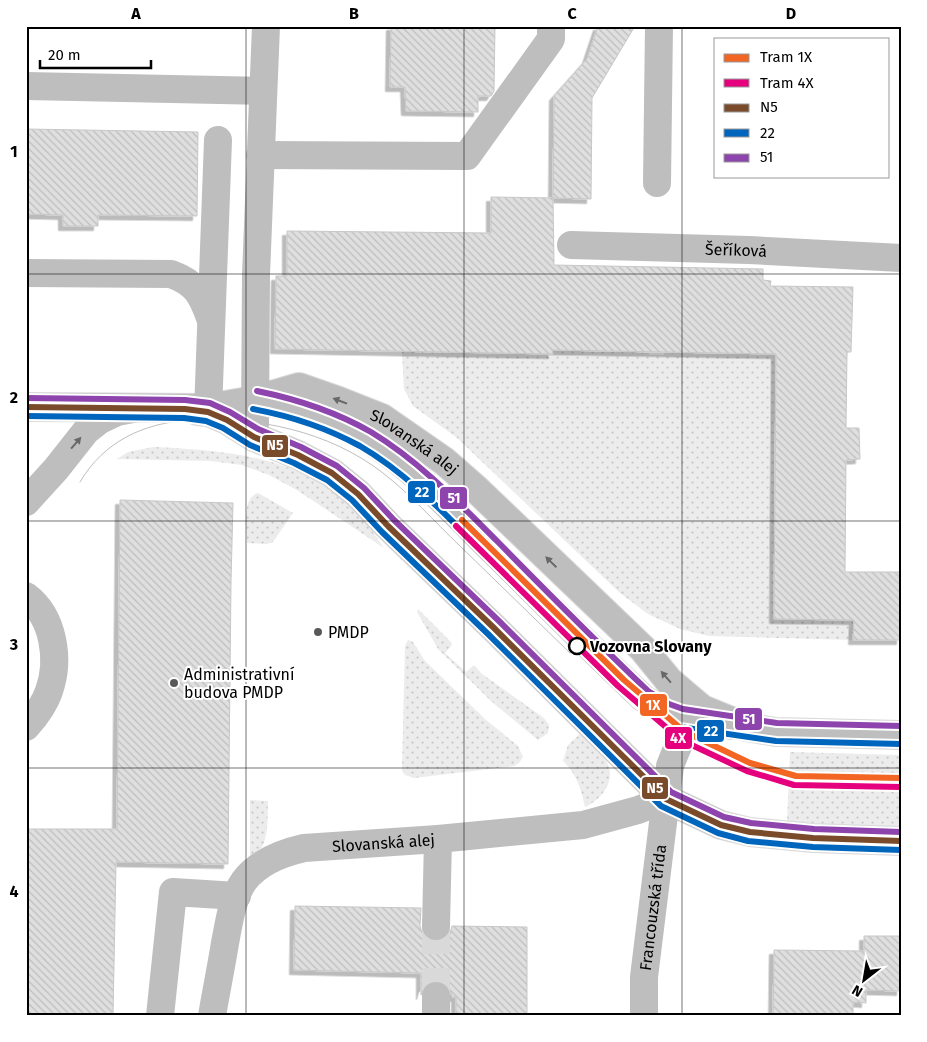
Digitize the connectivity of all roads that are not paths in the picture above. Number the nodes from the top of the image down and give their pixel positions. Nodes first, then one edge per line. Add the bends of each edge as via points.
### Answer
1 (266, 26) edge
2 (551, 26) edge
3 (659, 26) edge
4 (26, 86) edge
5 (263, 91) junction
6 (218, 140) dead end
7 (260, 155) junction
8 (657, 183) dead end
9 (571, 245) dead end
10 (901, 258) edge
11 (26, 273) edge
12 (211, 322) junction
13 (254, 400) junction
14 (26, 407) edge
15 (134, 408) junction
16 (200, 410) junction
17 (254, 437) junction
18 (26, 502) edge
19 (26, 596) edge
20 (697, 715) junction
21 (26, 727) edge
22 (901, 735) edge
23 (666, 799) junction
24 (438, 839) junction
25 (901, 841) edge
26 (237, 896) junction
27 (436, 926) tunnel mouth
28 (160, 1016) edge
29 (212, 1016) edge
30 (644, 1016) edge

1 - 5 main road
2 - 7 main road via 551,39 467,156
3 - 8 main road
4 - 5 main road
5 - 7 main road
6 - 12 main road
7 - 13 main road
9 - 10 main road, Šeříková
11 - 12 main road via 171,274 184,278 196,288
12 - 16 main road
13 - 16 main road, Slovanská alej
13 - 17 main road
20 -> 13 main road, Slovanská alej via 644,649 444,462 382,418 299,387
14 - 15 main road, Slovanská alej
15 - 16 main road, Slovanská alej
18 -> 15 main road via 86,431 100,420
16 - 17 main road, Slovanská alej via 227,420
17 - 23 main road, Slovanská alej via 298,454 332,473 358,494
19 - 21 main road via 46,621 54,643 54,669 49,692
20 - 22 main road, Slovanská alej via 785,732
20 - 23 main road via 676,749 670,766
23 - 24 main road, Slovanská alej via 583,824
23 - 25 main road, Slovanská alej via 721,825 750,832
23 - 30 main road, Francouzská třída via 644,977
24 - 26 main road, Slovanská alej via 286,852 253,871
24 - 27 main road
26 - 28 main road via 173,892
26 - 29 main road, Slovanská alej

